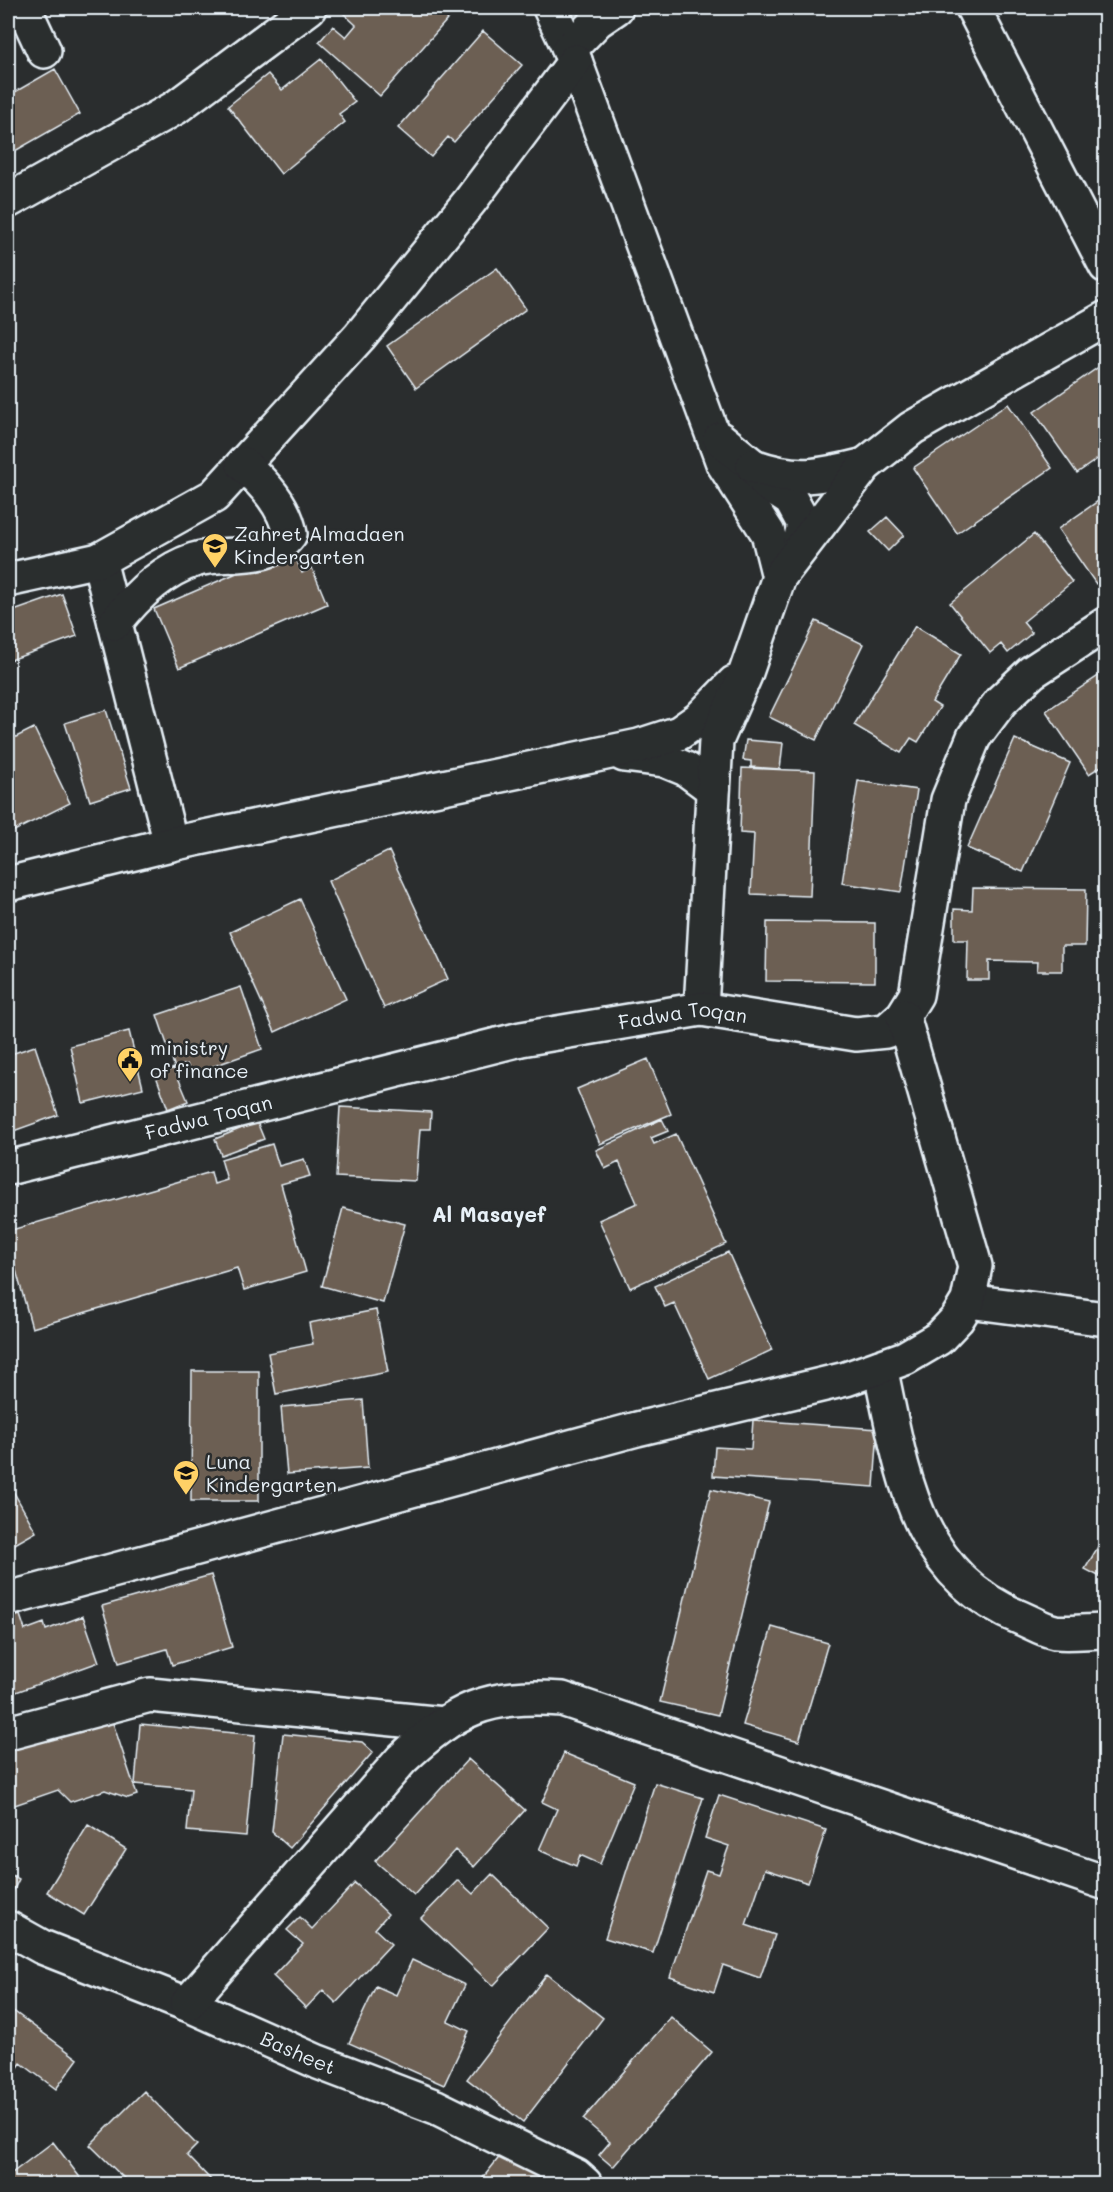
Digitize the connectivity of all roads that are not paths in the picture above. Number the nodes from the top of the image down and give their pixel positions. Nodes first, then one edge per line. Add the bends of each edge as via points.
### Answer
1 (24, 8) edge
2 (309, 8) edge
3 (552, 8) edge
4 (616, 8) edge
5 (973, 8) edge
6 (44, 51) dead end
7 (572, 56) junction
8 (8, 201) edge
9 (1106, 266) edge
10 (1106, 318) edge
11 (714, 433) junction
12 (243, 464) junction
13 (865, 465) junction
14 (753, 466) junction
15 (99, 560) junction
16 (789, 564) junction
17 (8, 580) edge
18 (115, 623) junction
19 (1106, 624) edge
20 (745, 675) junction
21 (608, 752) junction
22 (713, 789) junction
23 (171, 844) junction
24 (8, 884) edge
25 (701, 1009) junction
26 (903, 1016) junction
27 (8, 1168) edge
28 (968, 1301) junction
29 (1106, 1319) edge
30 (880, 1367) junction
31 (8, 1599) edge
32 (1106, 1630) edge
33 (444, 1724) junction
34 (8, 1733) edge
35 (1106, 1883) edge
36 (8, 1928) edge
37 (187, 2004) junction
38 (585, 2184) edge

1 - 6 street
2 - 8 street via 175,108
3 - 7 street
4 - 7 street via 597,21
5 - 9 street
7 - 11 street
7 - 12 street via 471,201 360,336
10 - 13 street via 912,428
11 - 14 street
11 - 16 street via 723,463
12 - 15 street via 214,496
12 - 18 street via 267,487 287,518 290,534 282,545 271,552 194,560 135,596
13 - 14 street via 822,476 780,476
13 - 16 street
14 - 16 street via 768,485 791,500 804,524
15 - 17 street
15 - 18 street
16 - 20 street
18 - 23 street
19 - 26 street, Fadwa Toqan via 1032,672 1001,701 974,737 948,800 916,995
20 - 21 street via 679,733
20 - 22 street via 716,741
21 - 22 street via 664,760 686,769
21 - 23 street
22 - 25 street
23 - 24 street
25 - 26 street, Fadwa Toqan via 856,1034 886,1031
25 - 27 street, Fadwa Toqan via 520,1039
26 - 28 street via 975,1266
28 - 29 street
28 - 30 street via 957,1320 939,1338
30 - 31 street
30 - 32 street via 899,1458 921,1526 952,1573 1000,1610 1054,1632
33 - 34 street via 150,1695
33 - 35 street via 490,1701 526,1696 562,1699
33 - 37 street via 402,1759
36 - 37 street, Basheet via 42,1947
37 - 38 street, Basheet via 318,2062 436,2107

